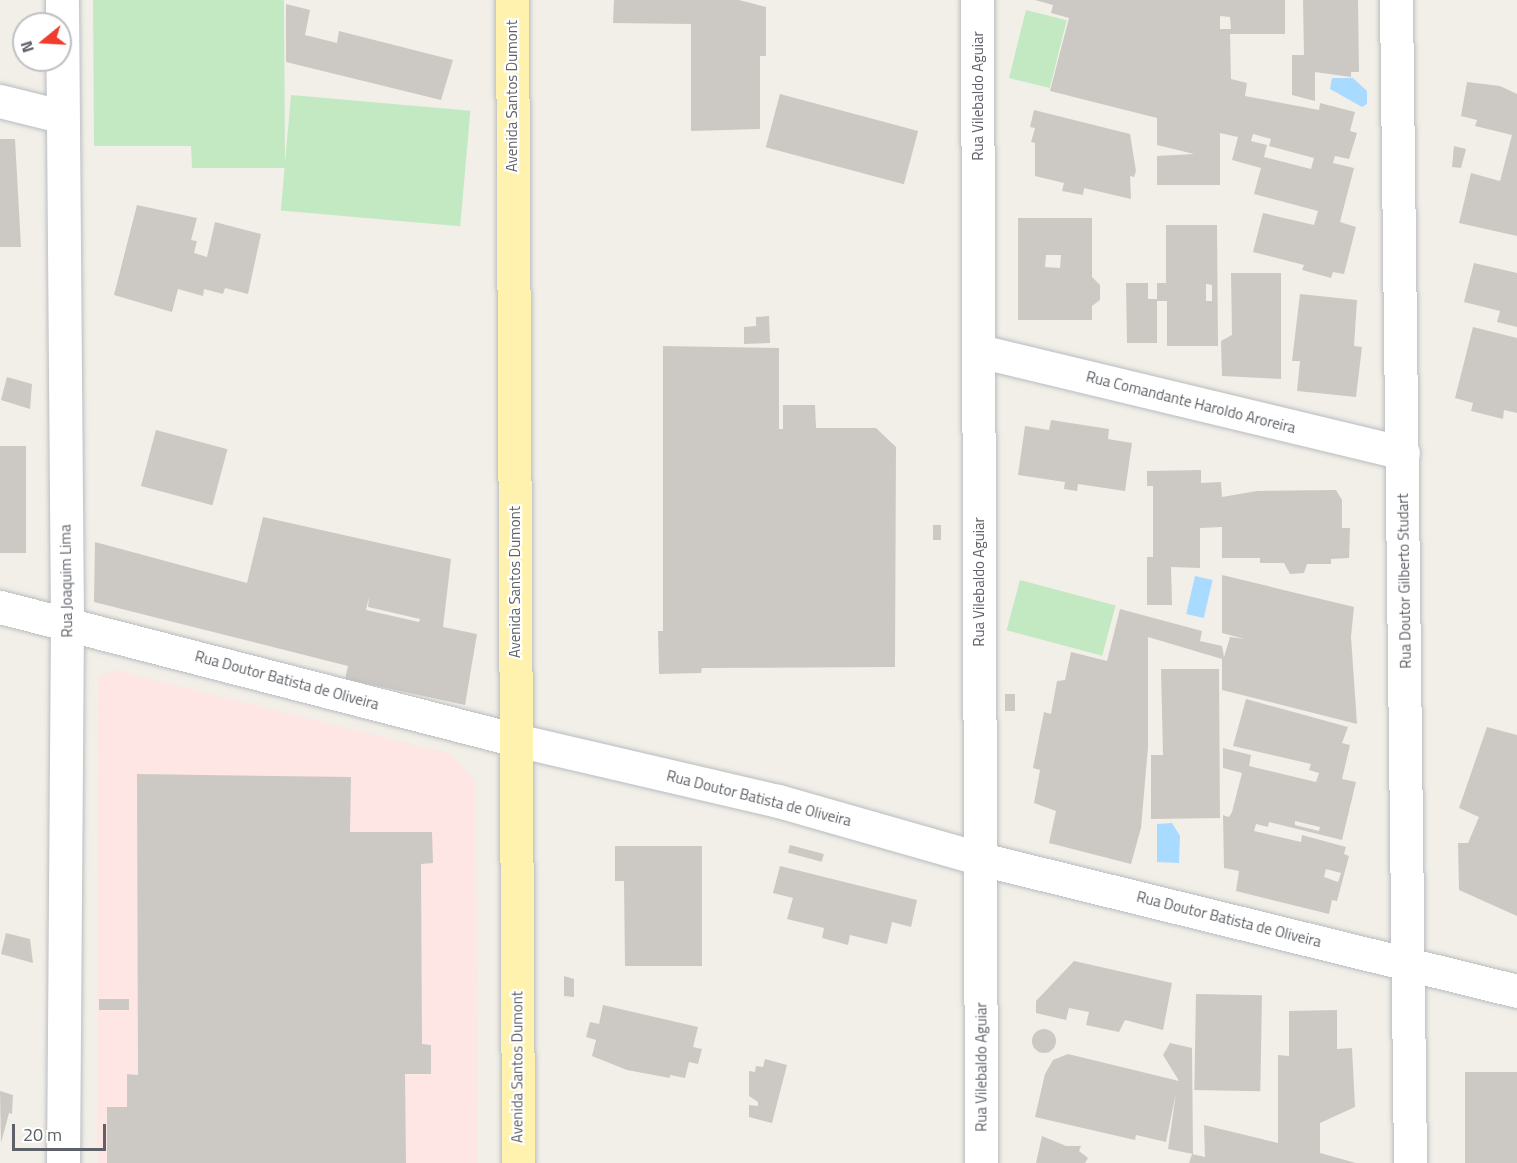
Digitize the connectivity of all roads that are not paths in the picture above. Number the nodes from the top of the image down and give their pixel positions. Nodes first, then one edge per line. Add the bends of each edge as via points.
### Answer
1 (62, 0) edge
2 (512, 0) edge
3 (977, 0) edge
4 (1395, 0) edge
5 (0, 101) edge
6 (60, 116) junction
7 (979, 351) junction
8 (1402, 453) junction
9 (0, 607) edge
10 (66, 622) junction
11 (516, 740) junction
12 (981, 859) junction
13 (1410, 963) junction
14 (1517, 991) edge
15 (63, 1163) edge
16 (518, 1163) edge
17 (981, 1163) edge
18 (1410, 1163) edge

1 - 6 street, Rua Joaquim Lima
2 - 11 main road, Avenida Santos Dumont
3 - 7 street, Rua Vilebaldo Aguiar
4 - 8 street, Rua Doutor Gilberto Studart
5 - 6 street
6 - 10 street, Rua Joaquim Lima
7 - 8 street, Rua Comandante Haroldo Aroreira
7 - 12 street, Rua Vilebaldo Aguiar
8 - 13 street, Rua Doutor Gilberto Studart
9 - 10 street, Rua Doutor Batista de Oliveira
10 - 11 street, Rua Doutor Batista de Oliveira
10 - 15 street, Rua Joaquim Lima
11 - 12 street, Rua Doutor Batista de Oliveira via 778,801
11 - 16 main road, Avenida Santos Dumont
12 - 13 street, Rua Doutor Batista de Oliveira
12 - 17 street, Rua Vilebaldo Aguiar
13 - 14 street, Rua Doutor Batista de Oliveira
13 - 18 street, Rua Doutor Gilberto Studart

